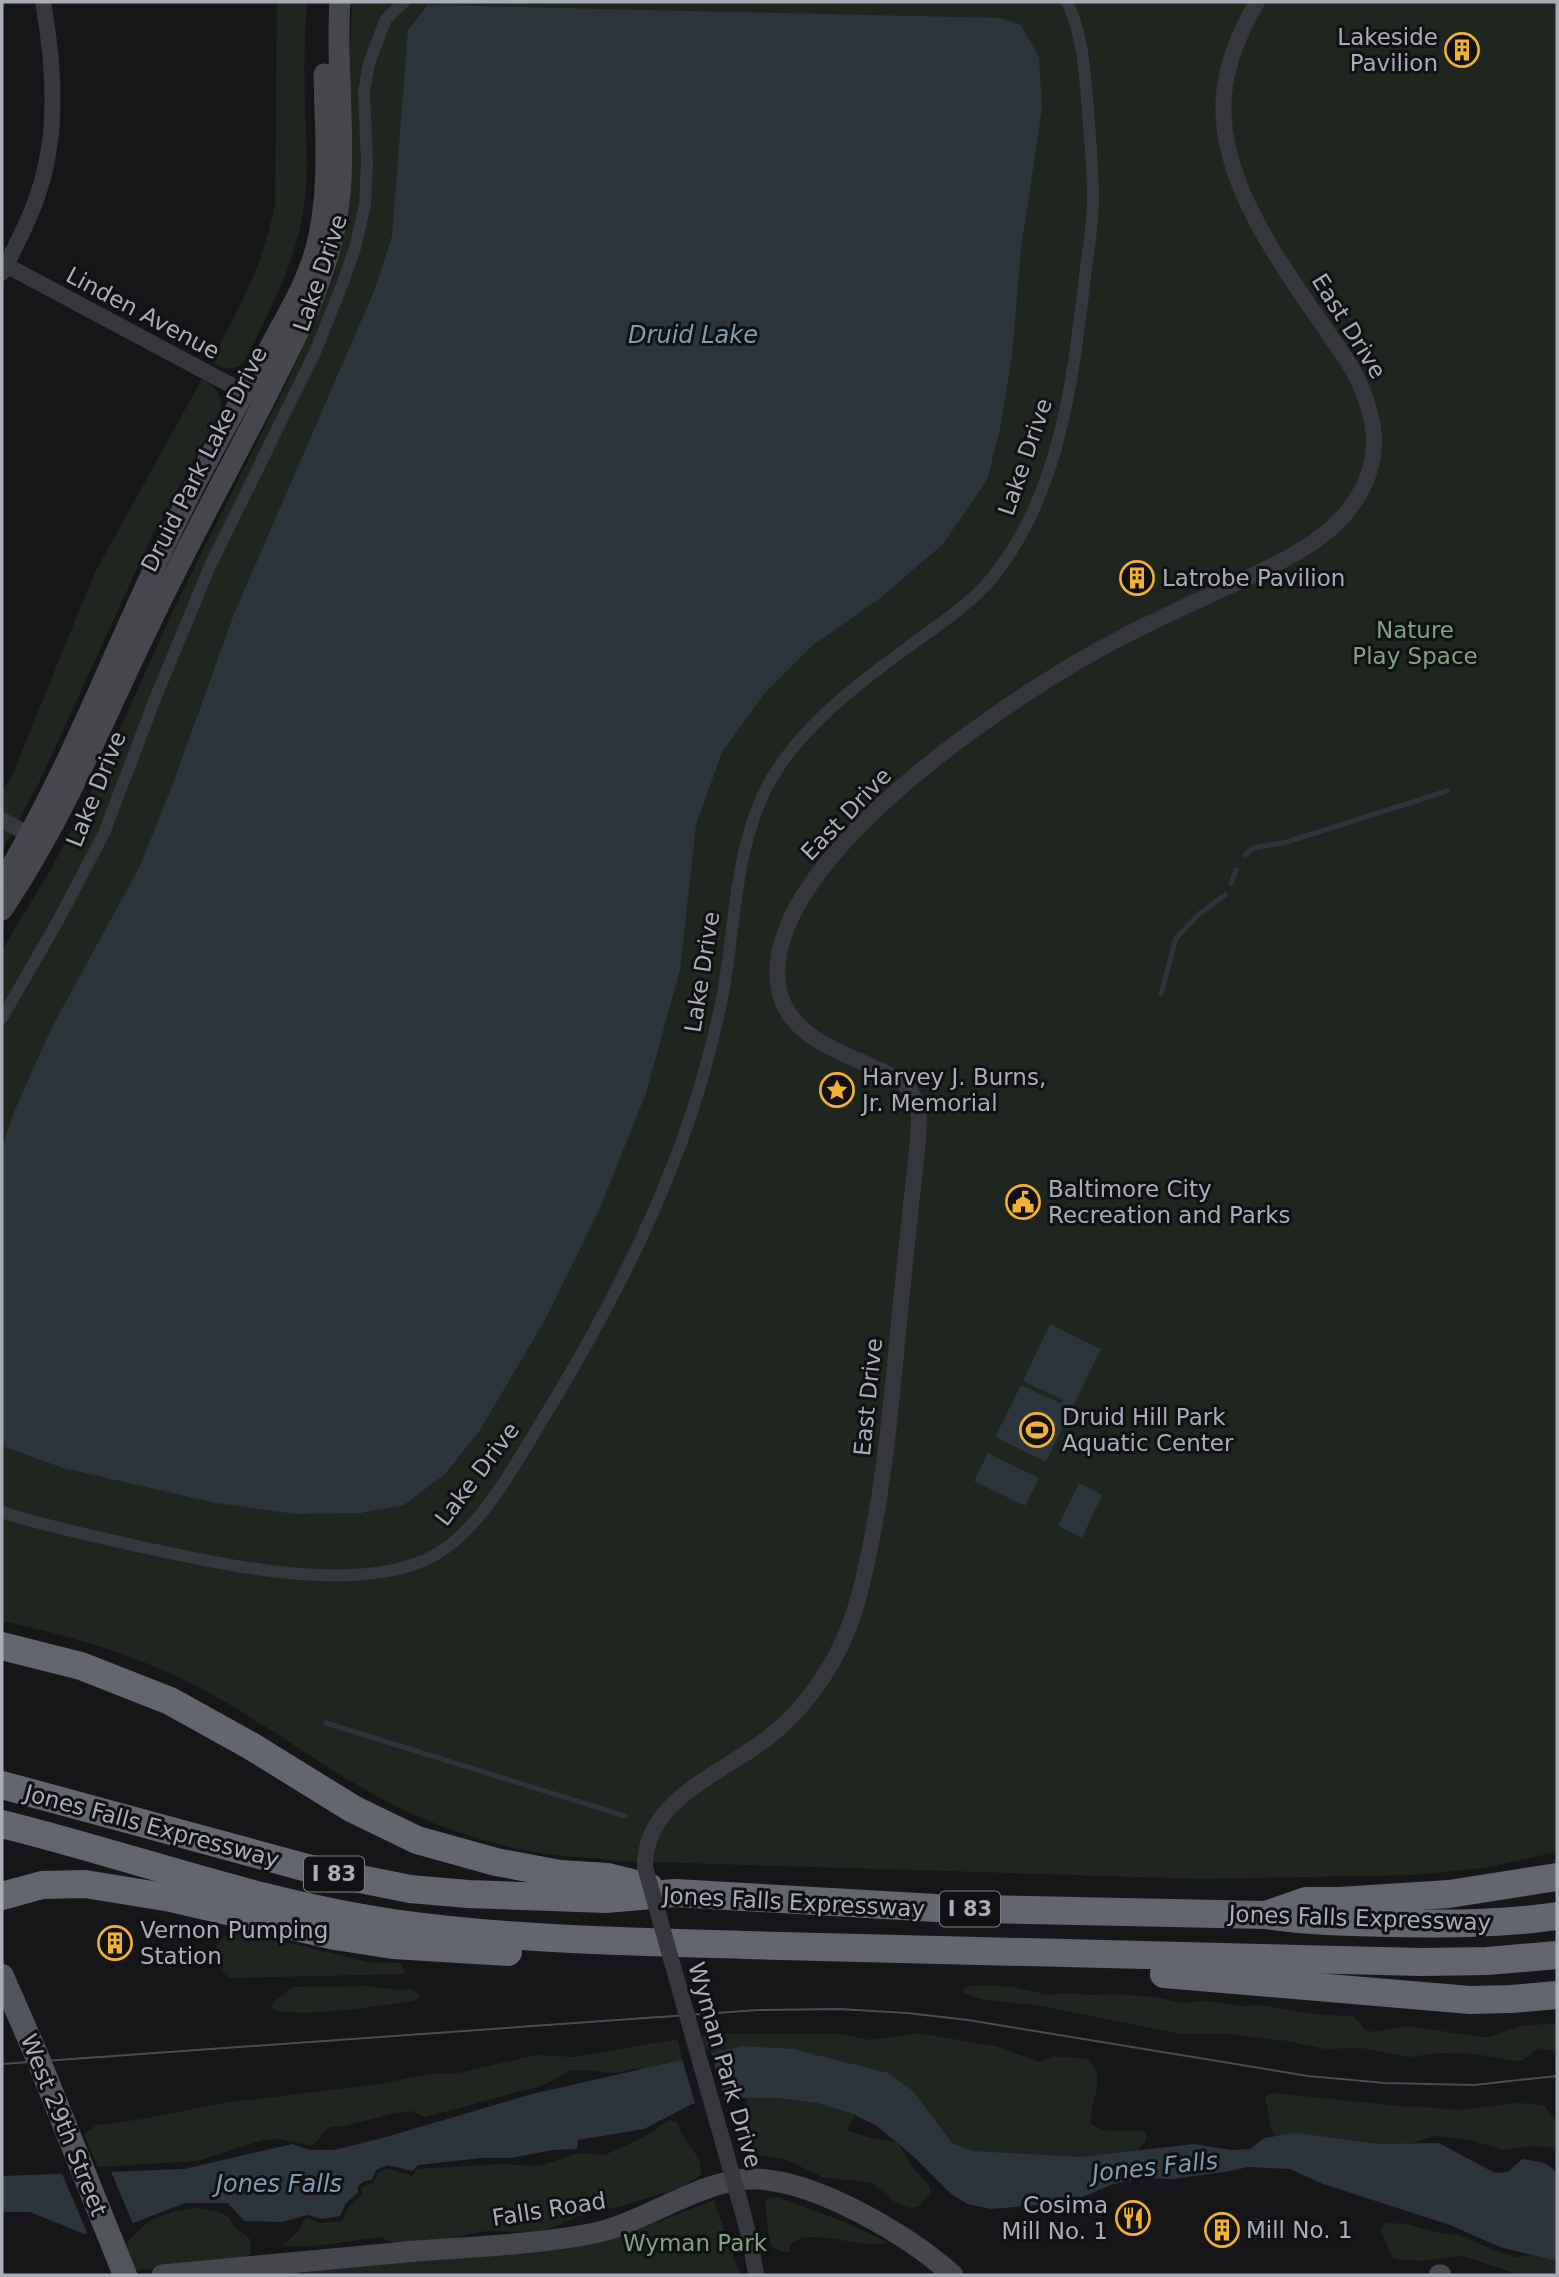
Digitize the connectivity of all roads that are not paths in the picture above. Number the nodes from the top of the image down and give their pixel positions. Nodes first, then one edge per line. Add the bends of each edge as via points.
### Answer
1 (43, 2) edge
2 (326, 2) edge
3 (340, 2) edge
4 (404, 2) edge
5 (1067, 2) edge
6 (1257, 2) edge
7 (3, 267) edge
8 (254, 398) junction
9 (2, 820) edge
10 (30, 835) junction
11 (2, 882) edge
12 (2, 910) edge
13 (2, 1018) edge
14 (2, 1512) edge
15 (2, 1646) edge
16 (2, 1785) edge
17 (2, 1824) edge
18 (645, 1867) joint
19 (1557, 1877) edge
20 (676, 1893) junction
21 (2, 1896) edge
22 (1266, 1915) junction
23 (1557, 1916) edge
24 (618, 1941) junction
25 (1024, 1953) junction
26 (1557, 1955) edge
27 (2, 1976) edge
28 (1557, 1995) edge
29 (125, 2275) edge
30 (162, 2275) edge
31 (755, 2275) edge
32 (953, 2275) edge

1 - 7 street via 53,83 47,152 31,214
2 - 8 main road, Druid Park Lake Drive via 322,223 305,281
3 - 8 main road, Druid Park Lake Drive via 341,164 336,224 316,295
4 - 13 street, Lake Drive via 386,19 369,63 364,92 365,204 355,248 316,350 210,566 104,833
5 - 14 street, Lake Drive via 1086,85 1093,204 1075,362 1042,487 992,578 810,728 764,794 742,858 711,1048 668,1176 613,1296 502,1483 458,1538 439,1553 419,1563 369,1574 299,1573 210,1562
6 - 18 street, East Drive via 1237,43 1225,85 1227,146 1254,217 1363,390 1374,427 1371,460 1358,496 1345,514 1311,543 1265,570 1091,653 948,750 843,843 795,907 777,965 786,1010 810,1036 906,1086 919,1112 881,1490 852,1619 820,1682 773,1734 667,1810 651,1833
7 - 8 street, Linden Avenue
8 - 10 main road, Druid Park Lake Drive via 181,512
8 - 12 main road, Druid Park Lake Drive via 70,793
9 - 10 street
10 - 11 main road, Druid Park Lake Drive
15 - 20 highway via 81,1666 170,1701 353,1809 417,1840 496,1862 608,1877
16 - 20 highway, Jones Falls Expressway / I 83 via 311,1869 410,1889 606,1899
17 - 24 highway, Jones Falls Expressway / I 83 via 300,1907 384,1922
18 - 31 street, Wyman Park Drive, bridge via 741,2206
19 - 22 highway via 1449,1894 1306,1901
20 - 22 highway, Jones Falls Expressway / I 83 via 936,1908
21 - 24 highway via 42,1885 96,1886 393,1945 527,1953
22 - 23 highway, Jones Falls Expressway / I 83 via 1308,1922 1455,1924
24 - 25 highway, Jones Falls Expressway / I 83
25 - 26 highway, Jones Falls Expressway / I 83 via 1422,1962
25 - 28 highway via 1057,1966 1084,1969 1470,2000
27 - 29 main road, West 29th Street, bridge
30 - 32 main road, Falls Road via 593,2233 729,2180 755,2179 797,2187 869,2217

